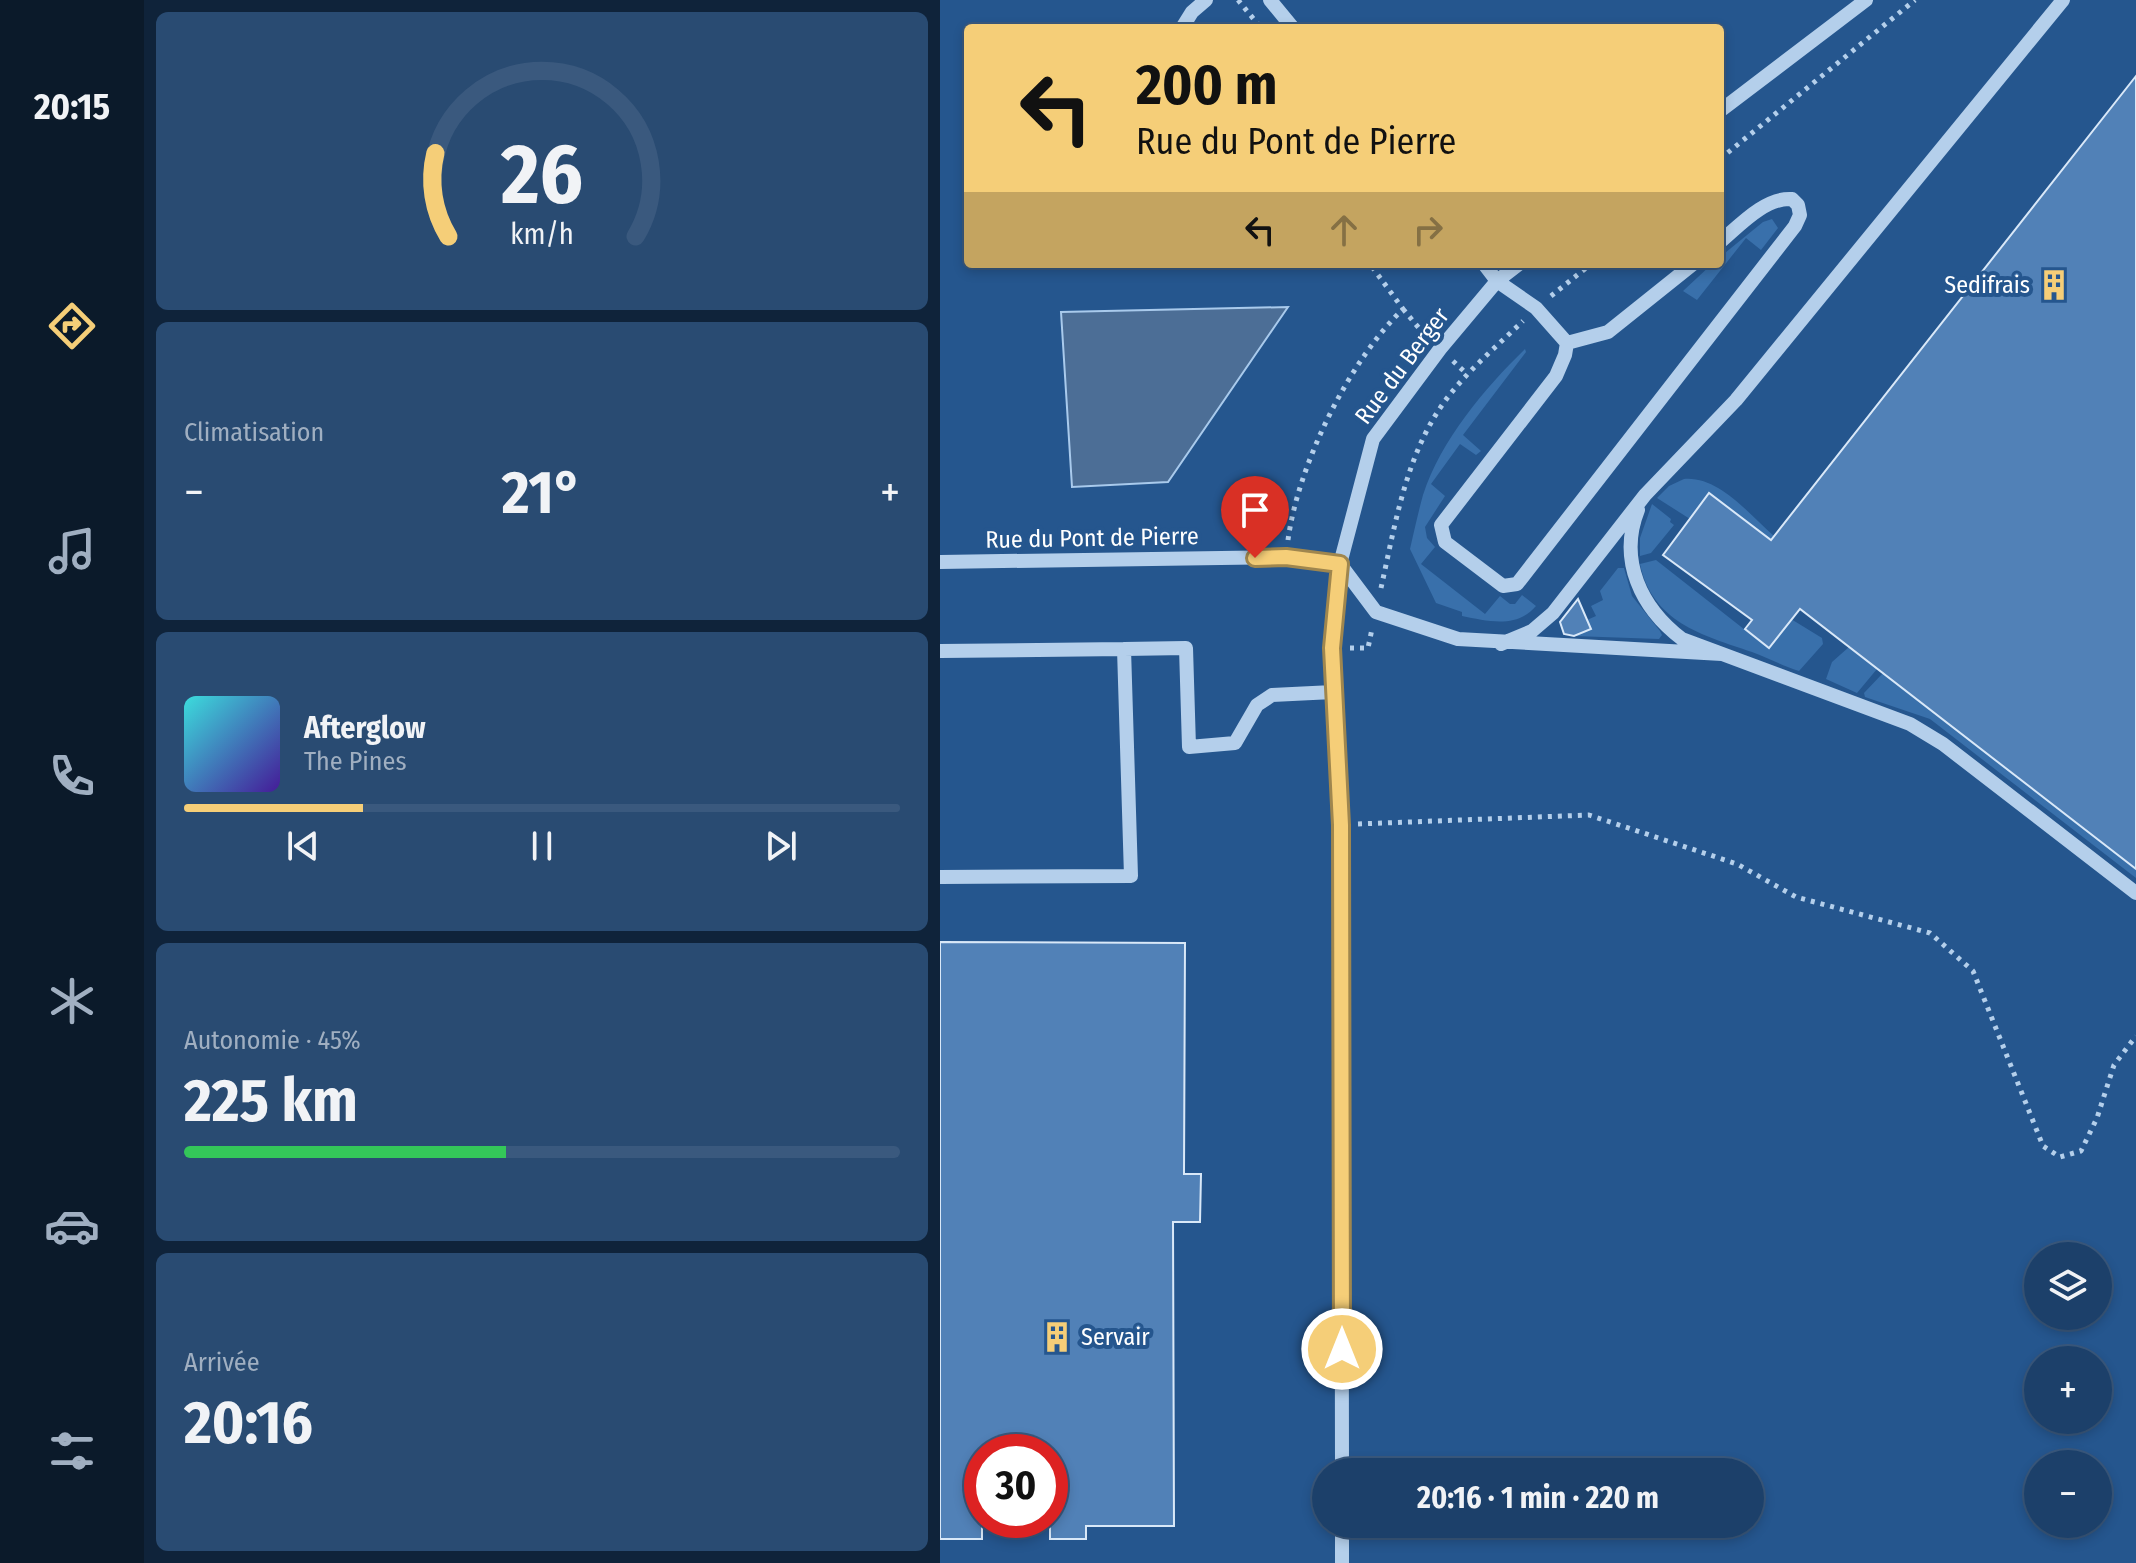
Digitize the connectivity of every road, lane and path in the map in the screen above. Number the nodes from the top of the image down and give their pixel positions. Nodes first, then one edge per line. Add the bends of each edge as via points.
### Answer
1 (1206, 0) edge
2 (1238, 0) edge
3 (1270, 0) edge
4 (1866, 0) edge
5 (1915, 0) edge
6 (2063, 0) edge
7 (1184, 24) edge
8 (1258, 24) edge
9 (1290, 24) edge
10 (1724, 108) edge
11 (1724, 156) edge
12 (1724, 239) edge
13 (1373, 268) edge
14 (1487, 268) edge
15 (1514, 268) edge
16 (1586, 268) edge
17 (1688, 268) edge
18 (1497, 281) junction
19 (1536, 308) junction
20 (1567, 343) junction
21 (1645, 495) junction
22 (1286, 557) junction
23 (940, 562) edge
24 (1340, 564) junction
25 (1376, 612) junction
26 (1501, 644) junction
27 (1332, 648) junction
28 (1124, 649) junction
29 (940, 651) edge
30 (1722, 654) junction
31 (1333, 692) junction
32 (1341, 825) junction
33 (940, 877) edge
34 (2136, 893) edge
35 (2136, 1036) edge
36 (1342, 1458) edge
37 (1342, 1538) edge
38 (1342, 1563) edge

1 - 7 street
2 - 8 path
3 - 9 street
4 - 10 street
5 - 11 path
6 - 21 street via 1736,400
12 - 20 street via 1774,202 1792,199 1798,205 1795,226 1598,481 1517,584 1503,586 1445,542 1441,525 1556,376
13 - 22 path via 1403,309 1379,332 1328,417 1291,522
14 - 18 street
15 - 18 street, Rue du Berger
16 - 19 path
17 - 20 street via 1608,332
18 - 19 street
18 - 24 street, Rue du Berger via 1373,439
19 - 20 street
19 - 25 path via 1467,374 1424,438 1404,488
21 - 26 street via 1553,613 1532,631
21 - 30 street via 1630,540 1638,587 1665,627
22 - 23 street, Rue du Pont de Pierre
22 - 24 street, Rue du Pont de Pierre
24 - 25 street
24 - 27 street, Rue du Berger
25 - 26 street via 1458,639
25 - 27 path via 1368,648
26 - 30 street
27 - 31 street, Rue du Berger
28 - 29 street
28 - 31 street via 1186,648 1189,747 1235,743 1257,705 1272,695
28 - 33 street via 1131,876
30 - 34 street via 1910,724
31 - 32 street, Rue du Berger
32 - 35 path via 1589,815 1737,864 1796,897 1930,933 1973,971 2043,1146 2060,1157 2081,1151 2114,1065
32 - 36 street, Rue du Berger
37 - 38 street

